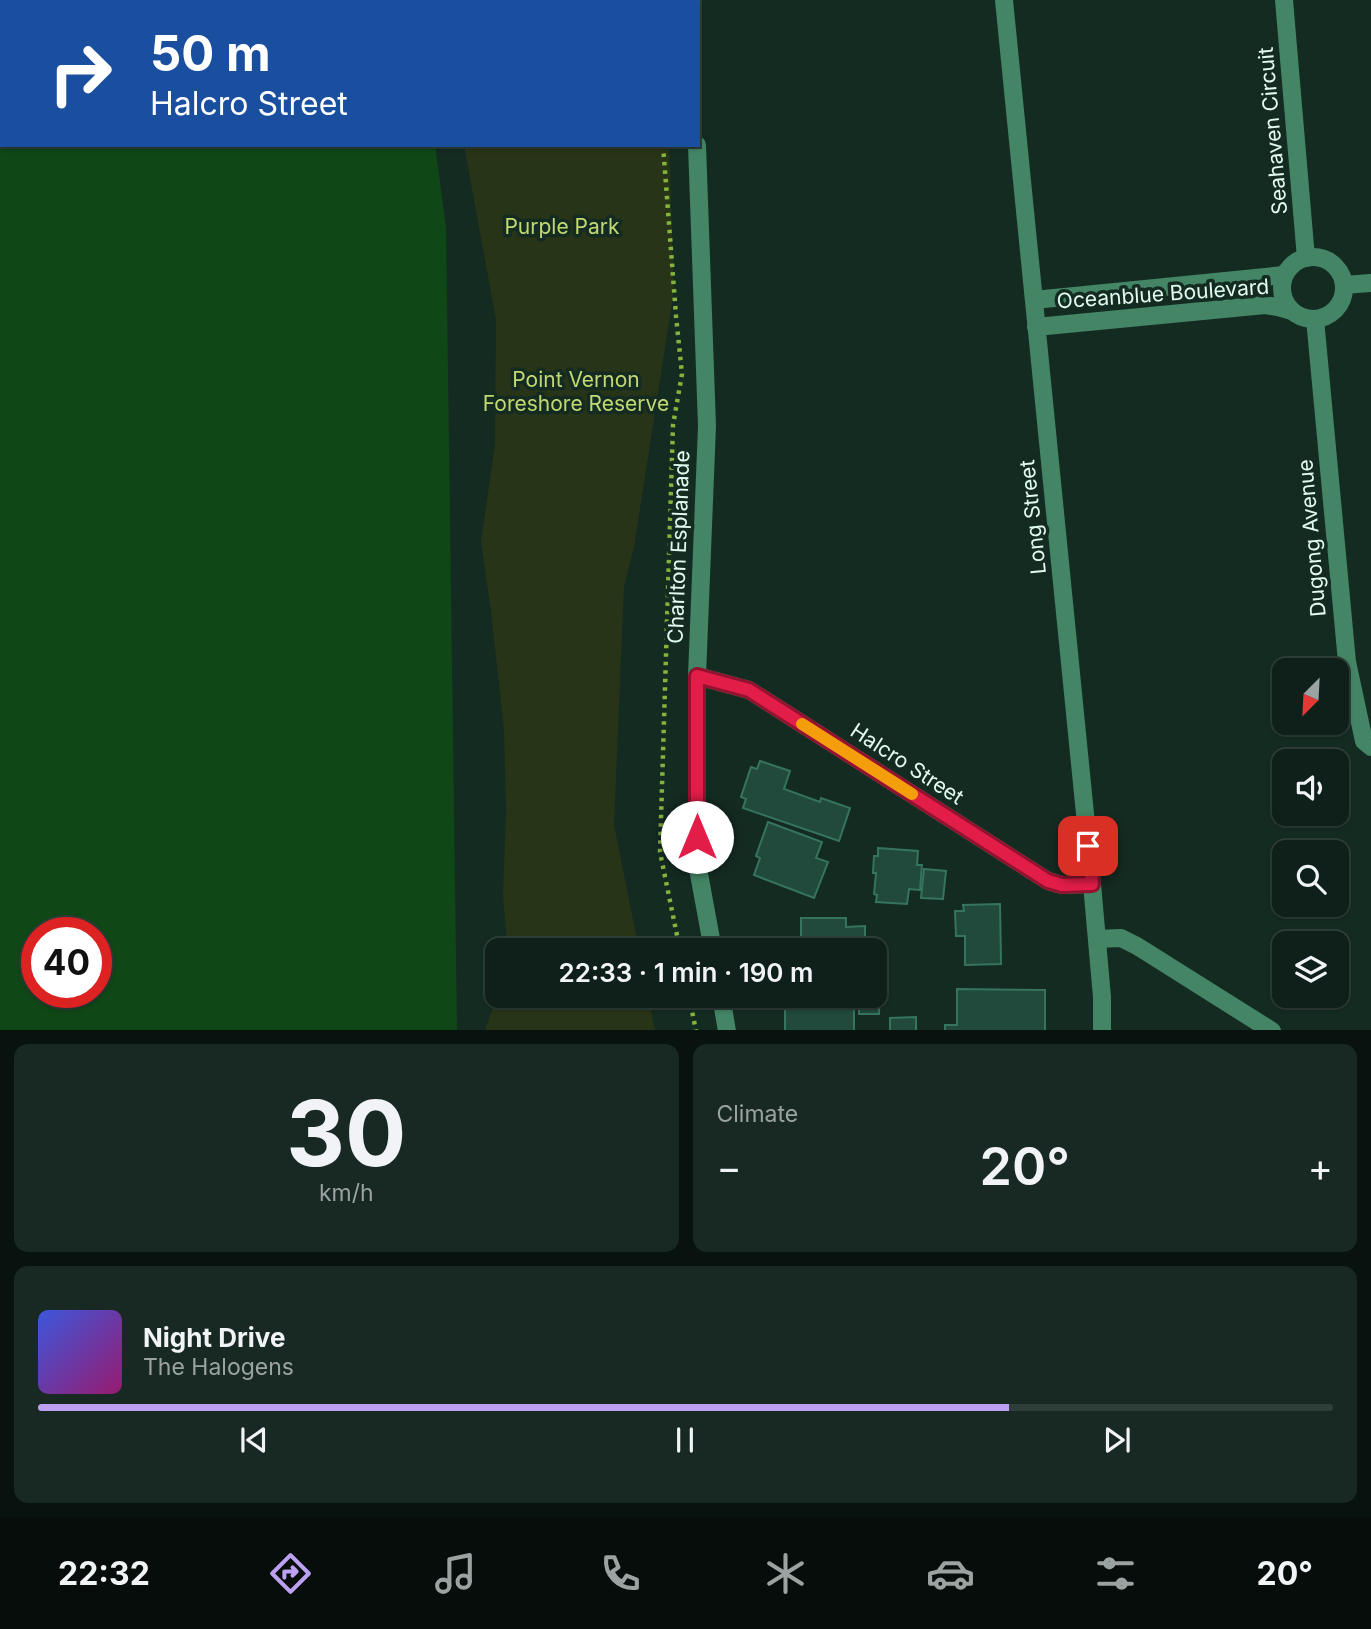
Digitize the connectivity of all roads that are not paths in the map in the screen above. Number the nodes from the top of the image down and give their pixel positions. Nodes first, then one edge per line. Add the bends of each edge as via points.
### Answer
1 (1004, 0) edge
2 (1284, 0) edge
3 (697, 147) edge
4 (1306, 258) junction
5 (1284, 275) junction
6 (1371, 283) edge
7 (1344, 285) junction
8 (1034, 300) junction
9 (1293, 312) junction
10 (1315, 319) junction
11 (1036, 327) junction
12 (697, 676) junction
13 (1371, 747) edge
14 (1092, 884) junction
15 (711, 938) edge
16 (1097, 939) junction
17 (723, 1008) edge
18 (727, 1030) edge
19 (1102, 1030) edge
20 (1270, 1030) edge

1 - 8 street, Long Street
2 - 4 street, Seahaven Circuit
3 - 12 street, Charlton Esplanade via 707,426
4 - 5 street
4 - 7 street via 1334,264
5 - 8 street, Oceanblue Boulevard
5 - 9 street via 1282,295
6 - 7 street
7 - 10 street via 1337,309
8 - 11 street, Long Street
9 - 10 street
9 - 11 street, Oceanblue Boulevard via 1265,305
10 - 13 street, Dugong Avenue via 1347,662 1364,741
11 - 14 street, Long Street
12 - 14 street, Halcro Street via 749,690 1048,881
12 - 15 street, Charlton Esplanade via 697,863
14 - 16 street, Long Street
16 - 19 street, Long Street
16 - 20 street via 1121,938 1137,946
17 - 18 street

